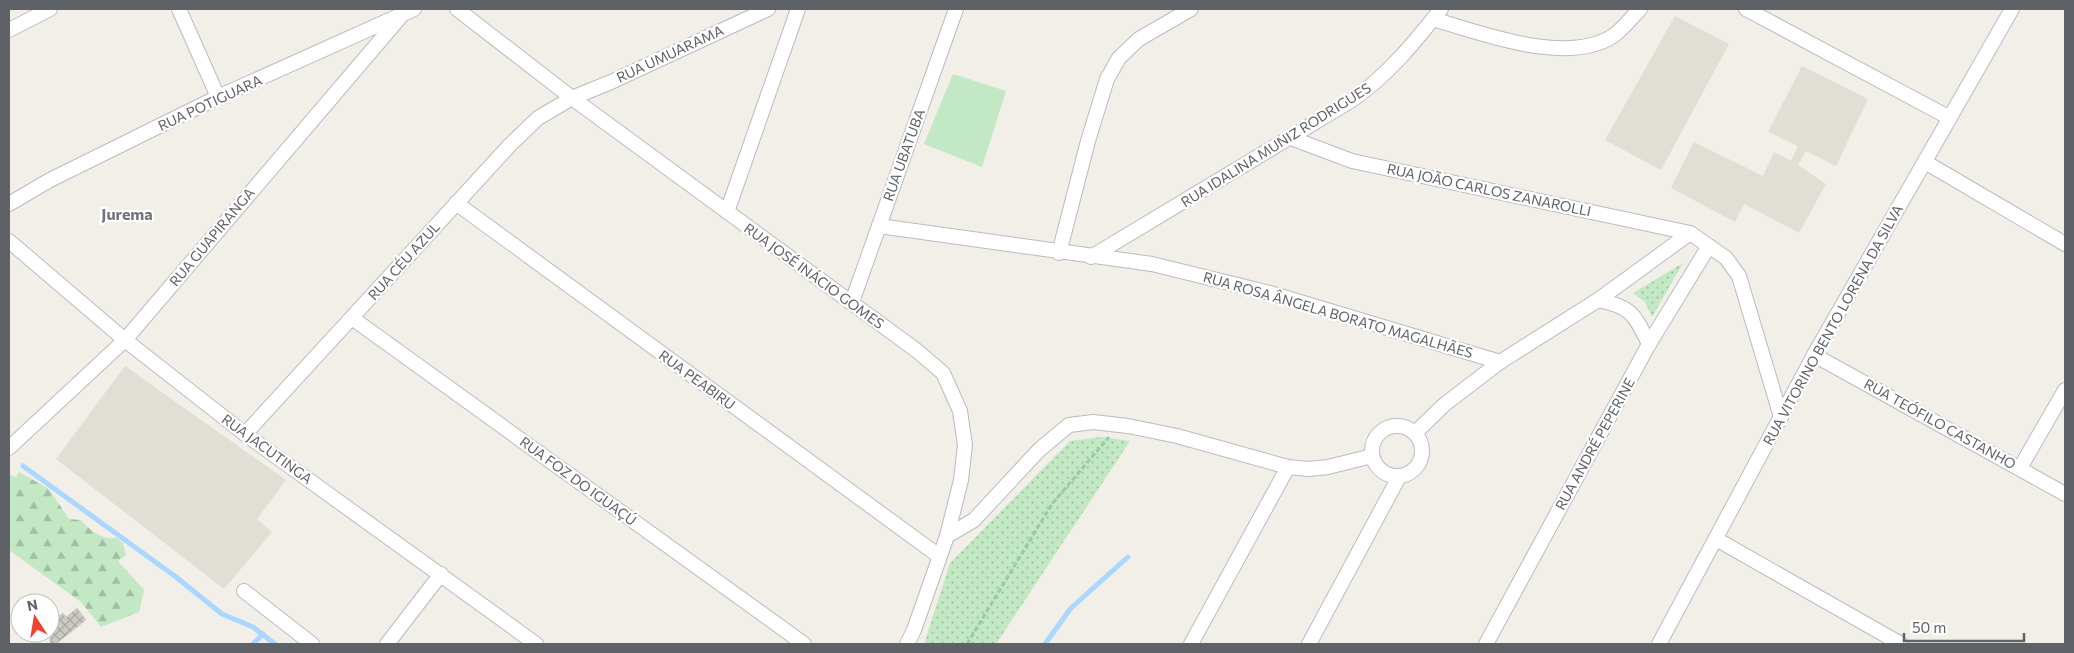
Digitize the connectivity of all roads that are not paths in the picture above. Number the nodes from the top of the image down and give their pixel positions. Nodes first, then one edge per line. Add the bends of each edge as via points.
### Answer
1 (179, 9) edge
2 (457, 9) edge
3 (768, 9) edge
4 (798, 9) edge
5 (956, 9) edge
6 (1191, 9) edge
7 (1640, 9) edge
8 (1746, 9) edge
9 (2012, 9) edge
10 (46, 10) edge
11 (408, 12) edge
12 (1437, 14) edge
13 (9, 30) edge
14 (218, 97) junction
15 (572, 98) junction
16 (1950, 118) junction
17 (1291, 138) junction
18 (1925, 162) junction
19 (456, 203) junction
20 (9, 204) edge
21 (727, 212) junction
22 (879, 226) junction
23 (1690, 233) junction
24 (9, 241) edge
25 (2065, 244) edge
26 (1709, 246) junction
27 (1060, 253) junction
28 (1091, 257) junction
29 (1598, 300) junction
30 (852, 302) junction
31 (352, 318) junction
32 (124, 340) junction
33 (1649, 344) junction
34 (1814, 355) junction
35 (1500, 362) junction
36 (2065, 390) edge
37 (1780, 417) junction
38 (1415, 433) junction
39 (245, 434) junction
40 (9, 448) edge
41 (1372, 456) junction
42 (1288, 467) junction
43 (2020, 468) junction
44 (1399, 477) junction
45 (2065, 494) edge
46 (947, 536) junction
47 (1716, 539) junction
48 (939, 556) junction
49 (440, 574) junction
50 (244, 591) dead end
51 (312, 644) edge
52 (388, 644) edge
53 (536, 644) edge
54 (804, 644) edge
55 (907, 644) edge
56 (1191, 644) edge
57 (1309, 644) edge
58 (1486, 644) edge
59 (1659, 644) edge
60 (1901, 644) edge

1 - 14 street
2 - 15 street, RUA JOSÉ INÁCIO GOMES
3 - 15 street, RUA UMUARAMA
4 - 21 street
5 - 22 street, RUA UBATUBA
6 - 27 street via 1139,40 1119,58 1107,79
7 - 12 street via 1612,36 1583,48 1547,48 1506,40
8 - 16 street
9 - 16 street, RUA VITORINO BENTO LORENA DA SILVA
10 - 13 street
11 - 14 street, RUA POTIGUARA
11 - 32 street, RUA GUAPIRANGA
12 - 17 street, RUA IDALINA MUNIZ RODRIGUES via 1415,43 1376,83
14 - 20 street, RUA POTIGUARA via 50,180
15 - 19 street, RUA CÉU AZUL via 538,118
15 - 21 street, RUA JOSÉ INÁCIO GOMES
16 - 18 street, RUA VITORINO BENTO LORENA DA SILVA
17 - 23 street, RUA JOÃO CARLOS ZANAROLLI via 1352,161
17 - 28 street, RUA IDALINA MUNIZ RODRIGUES
18 - 25 street
18 - 34 street, RUA VITORINO BENTO LORENA DA SILVA
19 - 31 street, RUA CÉU AZUL
19 - 48 street, RUA PEABIRU
21 - 30 street, RUA JOSÉ INÁCIO GOMES
22 - 27 street, RUA ROSA ÂNGELA BORATO MAGALHÃES
22 - 30 street, RUA UBATUBA
23 - 26 street
23 - 29 street
24 - 32 street, RUA JACUTINGA
26 - 33 street, RUA ANDRÉ PEPERINE
26 - 37 street via 1726,258 1739,276
27 - 28 street, RUA ROSA ÂNGELA BORATO MAGALHÃES
28 - 35 street, RUA ROSA ÂNGELA BORATO MAGALHÃES via 1152,264 1270,293
29 - 33 street via 1625,308 1636,318
29 - 35 street
30 - 46 street, RUA JOSÉ INÁCIO GOMES via 943,374 960,411 965,446
31 - 39 street, RUA CÉU AZUL
31 - 54 street, RUA FOZ DO IGUAÇÚ
32 - 39 street, RUA JACUTINGA
32 - 40 street, RUA GUAPIRANGA
33 - 58 street, RUA ANDRÉ PEPERINE
34 - 37 street, RUA VITORINO BENTO LORENA DA SILVA
34 - 43 street, RUA TEÓFILO CASTANHO
35 - 38 street via 1445,404
36 - 43 street
37 - 47 street, RUA VITORINO BENTO LORENA DA SILVA
38 - 41 street via 1400,426 1385,429 1374,440
38 - 44 street via 1422,448 1419,464 1407,475
39 - 49 street, RUA JACUTINGA
41 - 42 street via 1328,468
41 - 44 street via 1378,469
42 - 46 street via 1177,436 1093,422 1070,425 1039,450 974,520
42 - 56 street
43 - 45 street, RUA TEÓFILO CASTANHO
44 - 57 street
46 - 48 street, RUA JOSÉ INÁCIO GOMES
47 - 59 street, RUA VITORINO BENTO LORENA DA SILVA
47 - 60 street
48 - 55 street, RUA JOSÉ INÁCIO GOMES
49 - 52 street
49 - 53 street, RUA JACUTINGA
50 - 51 street

